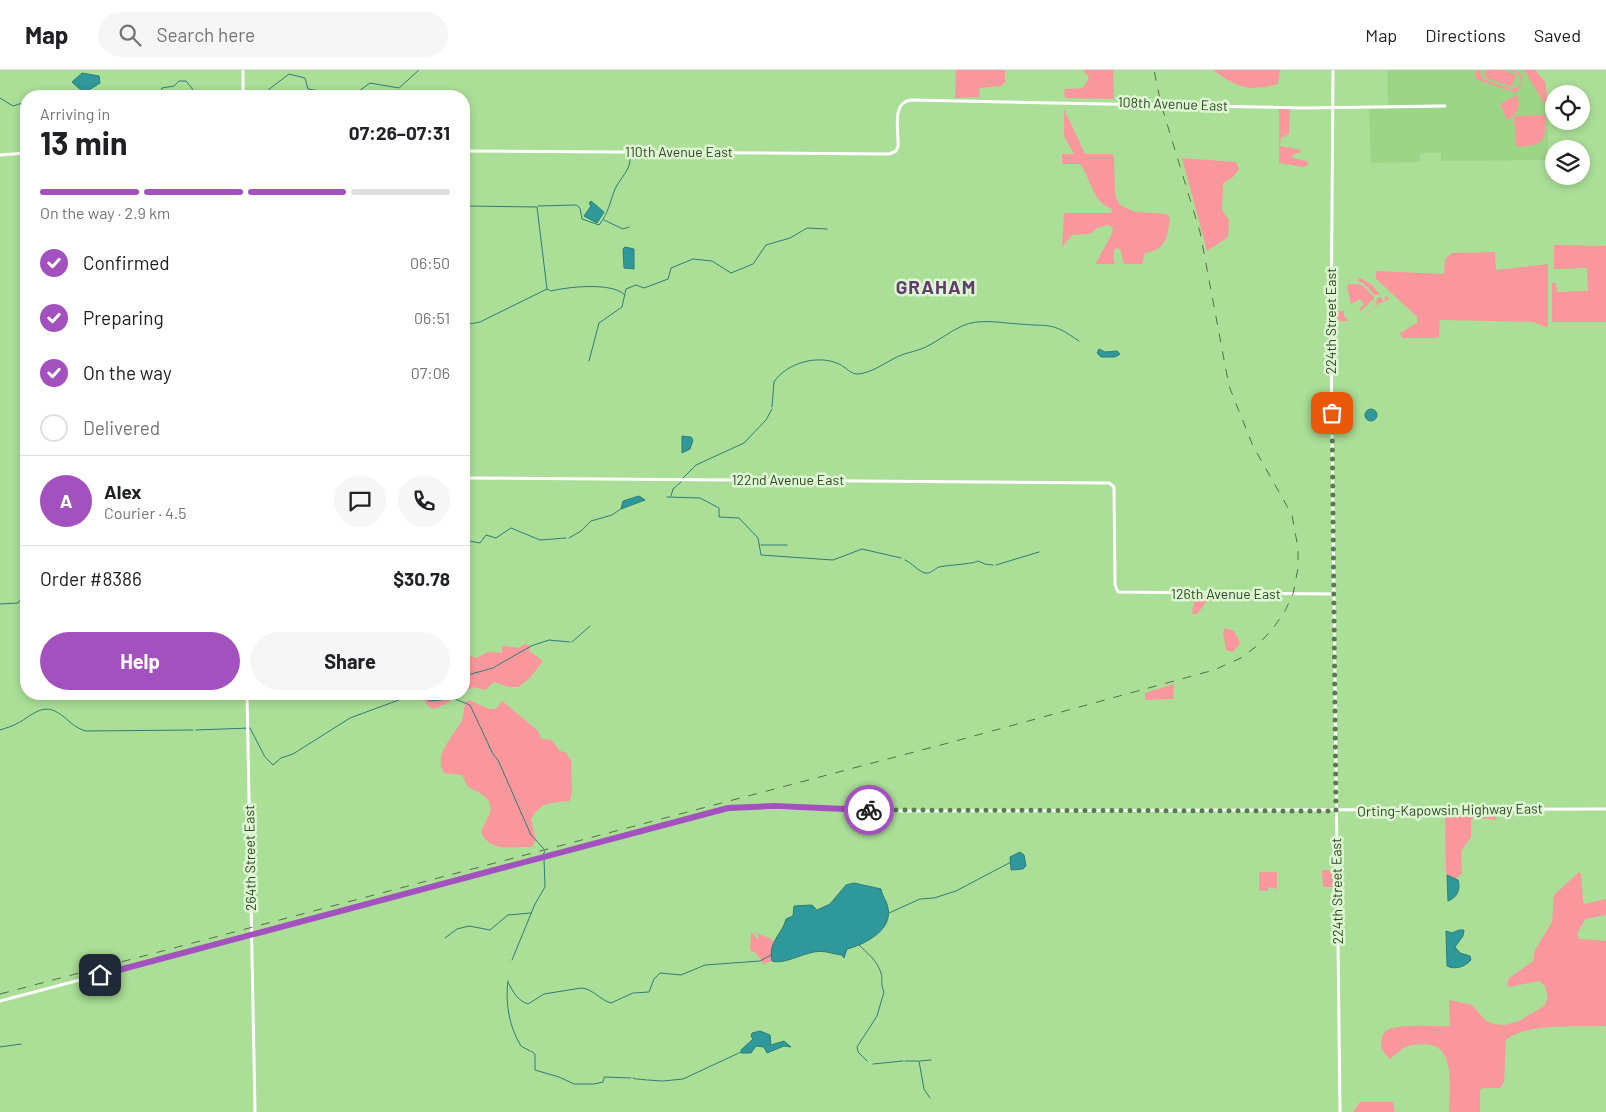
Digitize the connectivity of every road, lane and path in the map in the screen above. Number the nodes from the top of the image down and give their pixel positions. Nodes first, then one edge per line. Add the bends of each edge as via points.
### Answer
1 (243, 70) edge
2 (1333, 70) edge
3 (243, 90) edge
4 (1445, 106) dead end
5 (1332, 107) junction
6 (470, 151) edge
7 (894, 152) joint
8 (20, 153) edge
9 (0, 155) edge
10 (470, 478) edge
11 (1118, 592) joint
12 (1335, 594) junction
13 (247, 700) edge
14 (1606, 809) edge
15 (1336, 811) junction
16 (251, 934) junction
17 (0, 1001) edge
18 (255, 1112) edge
19 (1340, 1112) edge

1 - 3 street
2 - 5 street, 224th Street East
4 - 5 street, 108th Avenue East
5 - 7 street, 108th Avenue East via 918,100 902,103 898,110 898,143
5 - 12 street, 224th Street East
6 - 7 street, 110th Avenue East
8 - 9 street
10 - 11 street, 122nd Avenue East via 1112,484 1115,585
11 - 12 street, 126th Avenue East
12 - 15 street, 224th Street East
13 - 16 street, 264th Street East
14 - 15 street, Orting-Kapowsin Highway East
15 - 16 street, Orting-Kapowsin Highway East via 900,811 734,807
15 - 19 street, 224th Street East
16 - 17 street, Orting-Kapowsin Highway East
16 - 18 street, 264th Street East

